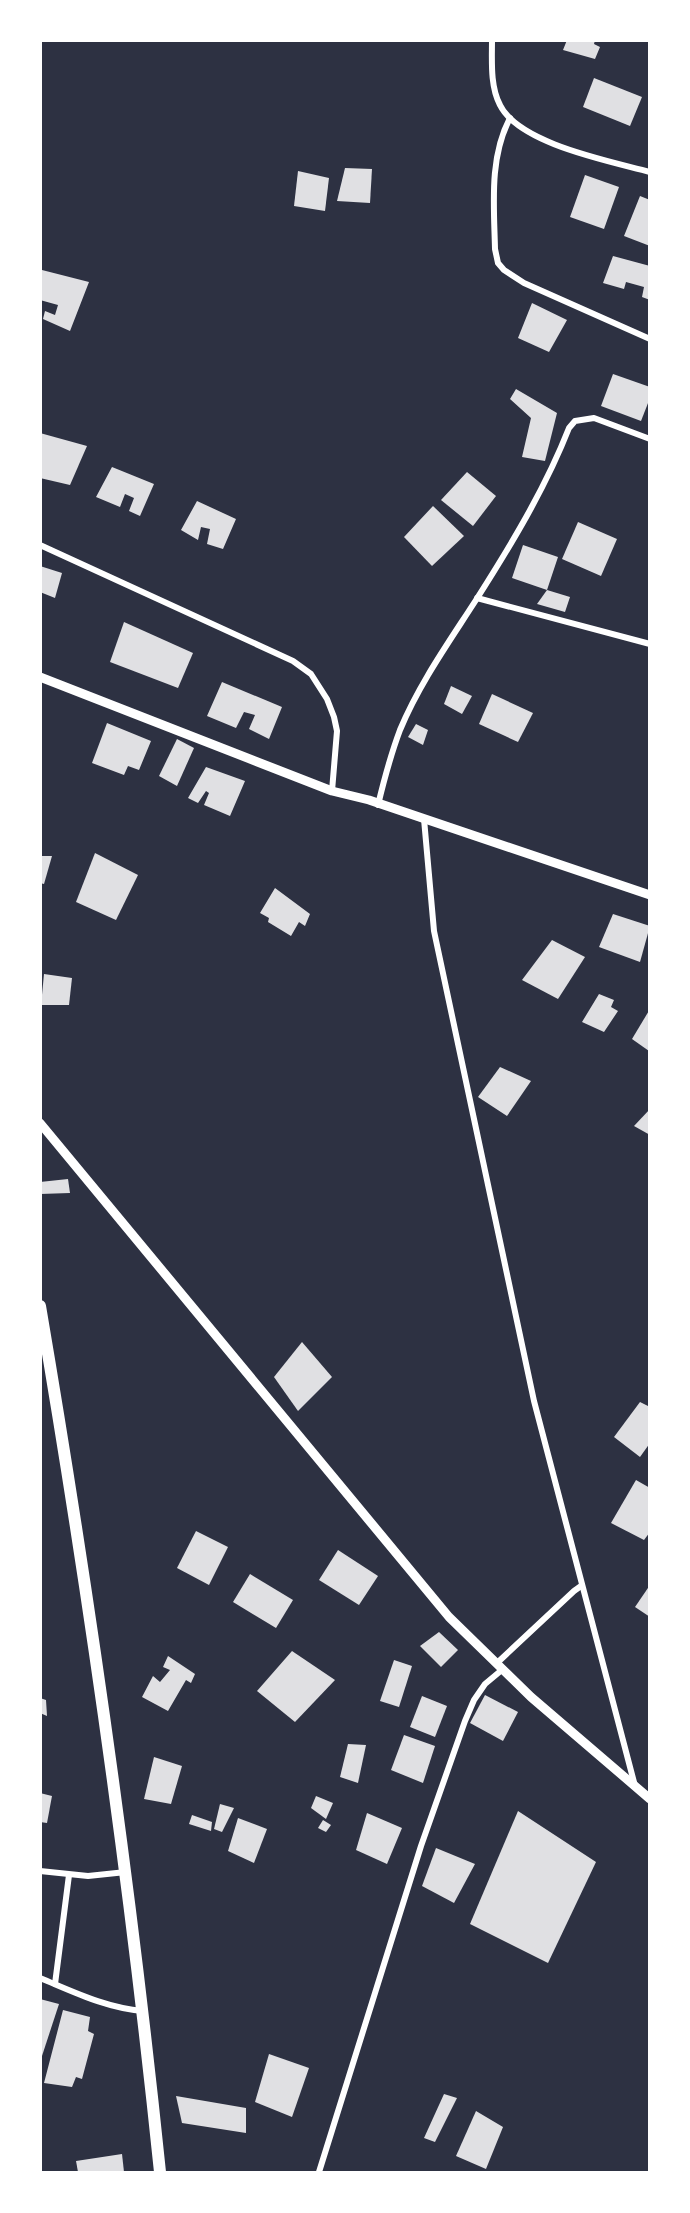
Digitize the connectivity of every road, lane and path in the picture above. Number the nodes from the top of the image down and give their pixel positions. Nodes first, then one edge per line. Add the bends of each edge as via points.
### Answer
1 (492, 40) edge
2 (510, 118) junction
3 (650, 172) edge
4 (650, 339) edge
5 (650, 439) edge
6 (40, 545) edge
7 (477, 598) junction
8 (650, 644) edge
9 (40, 677) edge
10 (332, 791) junction
11 (378, 805) junction
12 (423, 819) junction
13 (650, 895) edge
14 (40, 1123) edge
15 (40, 1306) edge
16 (581, 1586) junction
17 (500, 1666) junction
18 (635, 1787) junction
19 (650, 1799) edge
20 (40, 1871) edge
21 (127, 1872) junction
22 (69, 1875) junction
23 (40, 1978) edge
24 (55, 1984) junction
25 (143, 2011) junction
26 (160, 2172) edge
27 (319, 2172) edge

1 - 2 street via 497,96
2 - 3 street via 536,136
2 - 4 street via 496,154 498,262 524,283
5 - 7 street via 594,418 575,421 541,491
6 - 10 street via 262,647 311,674 327,699 337,731
7 - 8 street
7 - 11 street via 429,673 404,722
9 - 10 street
10 - 11 street
11 - 12 street
12 - 13 street
12 - 16 street via 434,931 454,1031 534,1401
14 - 17 street via 449,1617
15 - 21 main road via 76,1514
16 - 17 street
16 - 18 street
17 - 18 street
17 - 27 street via 474,1700 465,1721 421,1846
18 - 19 street
20 - 22 street
21 - 22 street
21 - 25 main road
22 - 24 street
23 - 24 street
24 - 25 street via 97,2002
25 - 26 main road

